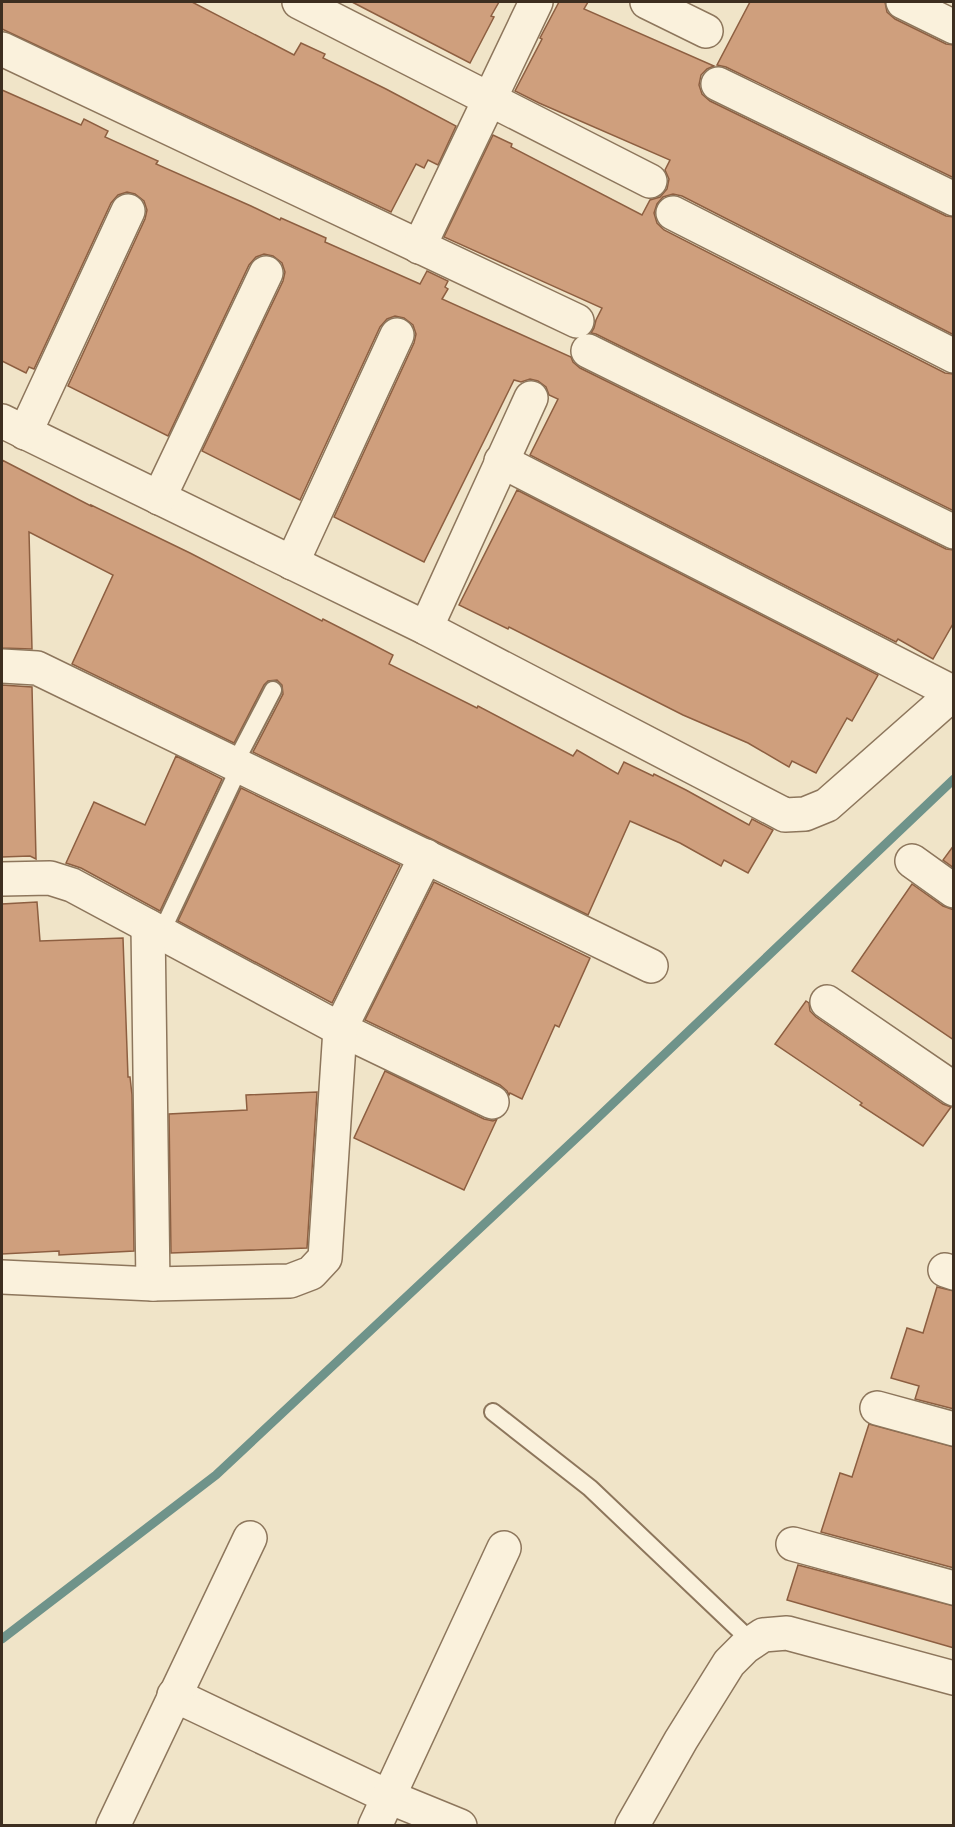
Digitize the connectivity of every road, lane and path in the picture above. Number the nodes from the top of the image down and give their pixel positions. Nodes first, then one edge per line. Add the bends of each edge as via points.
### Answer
1 (299, 2) edge
2 (536, 2) edge
3 (647, 2) edge
4 (903, 2) edge
5 (954, 27) edge
6 (706, 31) dead end
7 (2, 49) edge
8 (718, 84) dead end
9 (489, 98) junction
10 (650, 180) dead end
11 (954, 199) edge
12 (128, 211) dead end
13 (673, 213) dead end
14 (419, 247) junction
15 (266, 273) dead end
16 (398, 335) dead end
17 (954, 356) edge
18 (531, 398) dead end
19 (13, 427) edge
20 (501, 461) junction
21 (159, 498) junction
22 (954, 532) edge
23 (292, 562) junction
24 (426, 628) junction
25 (2, 666) edge
26 (273, 690) dead end
27 (954, 693) edge
28 (237, 765) junction
29 (426, 856) junction
30 (912, 861) dead end
31 (2, 879) edge
32 (954, 891) edge
33 (154, 929) junction
34 (651, 966) dead end
35 (827, 1002) dead end
36 (340, 1029) junction
37 (954, 1089) edge
38 (492, 1102) dead end
39 (2, 1277) edge
40 (153, 1284) junction
41 (878, 1408) dead end
42 (493, 1412) dead end
43 (954, 1429) edge
44 (250, 1538) dead end
45 (793, 1544) dead end
46 (504, 1548) dead end
47 (954, 1588) edge
48 (752, 1642) junction
49 (954, 1678) edge
50 (174, 1695) junction
51 (382, 1811) edge
52 (113, 1826) edge
53 (460, 1826) edge
54 (632, 1826) edge

1 - 9 street
2 - 9 street
3 - 6 street
4 - 5 street
7 - 14 street
8 - 11 street
9 - 10 street
9 - 14 street
12 - 19 street
13 - 17 street
14 - 22 street
15 - 21 street
16 - 23 street
18 - 20 street
19 - 21 street
20 - 24 street
20 - 27 street
21 - 23 street
23 - 24 street
24 - 27 street via 785,815 805,814 827,805
25 - 28 street via 37,668
26 - 28 lane
28 - 29 street
28 - 33 lane
29 - 34 street
29 - 36 street
30 - 32 street
31 - 33 street via 50,878 72,885
33 - 36 street
33 - 40 street
35 - 37 street
36 - 38 street
36 - 40 street via 325,1258 311,1273 290,1281
39 - 40 street
41 - 43 street
42 - 48 lane via 590,1488
44 - 50 street
45 - 47 street
46 - 51 street
48 - 49 street via 764,1635 787,1633
48 - 54 street via 729,1663
50 - 51 street
50 - 52 street
51 - 53 street

